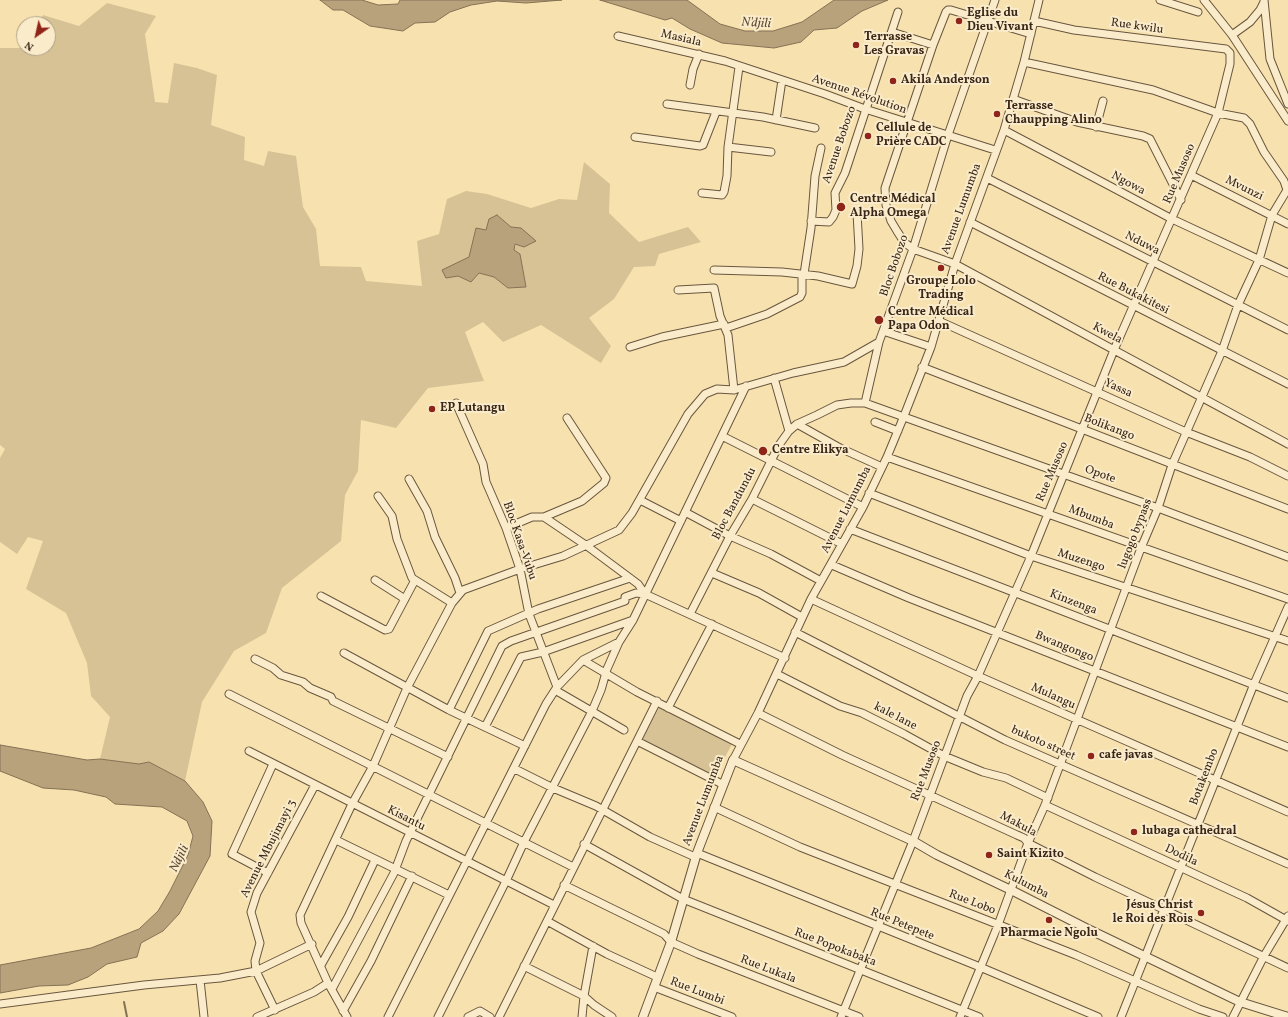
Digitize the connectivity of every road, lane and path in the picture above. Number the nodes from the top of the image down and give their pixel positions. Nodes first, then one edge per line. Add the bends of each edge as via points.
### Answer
1 (995, 0) edge
2 (1039, 0) edge
3 (1160, 0) edge
4 (1204, 0) edge
5 (1264, 1) edge
6 (898, 12) dead end
7 (1198, 12) dead end
8 (988, 20) junction
9 (1034, 21) junction
10 (892, 32) junction
11 (1031, 34) junction
12 (1232, 35) junction
13 (618, 36) dead end
14 (933, 45) junction
15 (699, 54) junction
16 (1230, 58) joint
17 (1024, 62) junction
18 (739, 67) junction
19 (782, 80) junction
20 (690, 85) dead end
21 (1013, 99) junction
22 (1103, 101) dead end
23 (667, 104) dead end
24 (1288, 104) edge
25 (865, 109) junction
26 (716, 112) junction
27 (732, 113) junction
28 (1218, 113) junction
29 (776, 120) junction
30 (1288, 121) edge
31 (908, 123) junction
32 (1096, 127) junction
33 (815, 128) dead end
34 (1004, 130) junction
35 (948, 135) junction
36 (635, 136) dead end
37 (728, 147) junction
38 (821, 148) dead end
39 (995, 150) junction
40 (771, 152) dead end
41 (1191, 175) junction
42 (986, 178) junction
43 (1287, 187) edge
44 (702, 193) dead end
45 (1181, 200) junction
46 (857, 213) dead end
47 (1272, 215) junction
48 (1172, 219) junction
49 (812, 221) junction
50 (970, 222) junction
51 (1288, 224) edge
52 (913, 249) junction
53 (1259, 260) junction
54 (1152, 262) junction
55 (955, 264) junction
56 (714, 270) dead end
57 (1288, 273) edge
58 (803, 274) junction
59 (678, 290) dead end
60 (1238, 305) junction
61 (1133, 306) junction
62 (939, 321) junction
63 (725, 326) junction
64 (1288, 330) edge
65 (883, 331) junction
66 (879, 342) junction
67 (630, 347) dead end
68 (931, 347) junction
69 (1114, 350) junction
70 (1222, 351) junction
71 (922, 367) junction
72 (774, 378) junction
73 (1288, 384) edge
74 (746, 386) junction
75 (734, 390) junction
76 (1097, 392) junction
77 (1201, 397) junction
78 (456, 403) dead end
79 (865, 403) junction
80 (904, 416) junction
81 (567, 418) dead end
82 (875, 422) dead end
83 (797, 424) junction
84 (1083, 430) junction
85 (789, 431) junction
86 (898, 431) junction
87 (1186, 432) junction
88 (722, 436) junction
89 (1288, 444) edge
90 (887, 457) junction
91 (771, 461) junction
92 (1172, 465) junction
93 (882, 467) junction
94 (1064, 474) junction
95 (1288, 476) edge
96 (409, 479) dead end
97 (869, 493) junction
98 (378, 496) dead end
99 (752, 499) junction
100 (640, 500) junction
101 (863, 506) junction
102 (1158, 508) junction
103 (1288, 509) edge
104 (685, 512) junction
105 (1048, 513) junction
106 (544, 517) junction
107 (681, 521) junction
108 (506, 528) junction
109 (850, 529) junction
110 (730, 536) junction
111 (842, 544) junction
112 (587, 546) junction
113 (1141, 548) junction
114 (1031, 556) junction
115 (1288, 557) edge
116 (832, 565) junction
117 (520, 569) junction
118 (712, 573) junction
119 (630, 578) junction
120 (375, 580) dead end
121 (415, 580) junction
122 (821, 581) junction
123 (1127, 588) junction
124 (1014, 591) junction
125 (460, 593) junction
126 (644, 594) junction
127 (321, 596) dead end
128 (404, 599) junction
129 (1288, 599) edge
130 (811, 600) junction
131 (452, 603) junction
132 (1288, 606) edge
133 (529, 614) junction
134 (690, 614) junction
135 (802, 617) junction
136 (633, 620) junction
137 (712, 624) junction
138 (1112, 629) junction
139 (536, 632) junction
140 (795, 632) junction
141 (996, 632) junction
142 (1275, 637) junction
143 (1288, 641) edge
144 (619, 642) junction
145 (543, 652) junction
146 (344, 653) dead end
147 (785, 658) junction
148 (255, 659) dead end
149 (583, 660) junction
150 (1095, 671) junction
151 (606, 673) junction
152 (777, 674) junction
153 (978, 676) junction
154 (1254, 684) junction
155 (407, 688) junction
156 (556, 689) junction
157 (229, 694) dead end
158 (1288, 698) edge
159 (657, 701) junction
160 (668, 708) junction
161 (449, 710) junction
162 (592, 711) junction
163 (758, 713) junction
164 (959, 718) junction
165 (466, 719) junction
166 (1078, 720) junction
167 (485, 727) junction
168 (1237, 727) junction
169 (389, 728) junction
170 (624, 730) dead end
171 (637, 741) junction
172 (740, 744) junction
173 (525, 746) junction
174 (1288, 747) edge
175 (249, 752) dead end
176 (944, 756) junction
177 (448, 757) junction
178 (733, 760) junction
179 (273, 764) junction
180 (1060, 764) junction
181 (373, 766) junction
182 (515, 769) junction
183 (1215, 780) junction
184 (722, 784) junction
185 (315, 785) junction
186 (553, 788) junction
187 (430, 795) junction
188 (929, 796) junction
189 (1046, 801) junction
190 (352, 804) junction
191 (714, 807) junction
192 (602, 809) junction
193 (1288, 812) edge
194 (485, 823) junction
195 (1199, 825) junction
196 (411, 833) junction
197 (336, 840) junction
198 (913, 841) junction
199 (524, 842) junction
200 (1028, 843) junction
201 (584, 844) junction
202 (696, 855) junction
203 (375, 860) junction
204 (466, 861) junction
205 (1288, 864) edge
206 (573, 867) junction
207 (1180, 868) junction
208 (394, 869) junction
209 (268, 873) junction
210 (412, 876) junction
211 (506, 881) junction
212 (564, 885) junction
213 (895, 885) junction
214 (1011, 890) junction
215 (449, 895) junction
216 (683, 899) junction
217 (554, 905) junction
218 (1163, 908) junction
219 (1287, 919) edge
220 (547, 921) junction
221 (998, 925) junction
222 (876, 927) junction
223 (671, 942) junction
224 (312, 944) junction
225 (594, 946) junction
226 (1146, 956) junction
227 (1264, 956) junction
228 (321, 965) junction
229 (524, 966) junction
230 (980, 967) junction
231 (1288, 968) edge
232 (859, 969) junction
233 (256, 971) junction
234 (657, 977) junction
235 (200, 980) junction
236 (1136, 982) junction
237 (330, 986) junction
238 (654, 987) junction
239 (584, 996) junction
240 (1240, 1002) junction
241 (0, 1004) edge
242 (275, 1010) junction
243 (345, 1014) edge
244 (842, 1014) edge
245 (961, 1014) edge
246 (204, 1017) edge
247 (257, 1017) edge
248 (388, 1017) edge
249 (438, 1017) edge
250 (468, 1017) edge
251 (490, 1017) edge
252 (499, 1017) edge
253 (582, 1017) edge
254 (612, 1017) edge
255 (643, 1017) edge
256 (732, 1017) edge
257 (859, 1017) edge
258 (980, 1017) edge
259 (1098, 1017) edge
260 (1121, 1017) edge
261 (1223, 1017) edge
262 (1233, 1017) edge
263 (1288, 1017) edge

1 - 8 street, Bloc Bobozo
2 - 9 street, Avenue Lumumba
3 - 7 street
4 - 12 street
5 - 12 street via 1250,22
5 - 24 street via 1270,59
6 - 10 street, Avenue Bobozo
8 - 11 street
8 - 14 street via 948,10
8 - 35 street, Bloc Bobozo
9 - 11 street, Avenue Lumumba
9 - 16 street, Rue kwilu via 1074,30 1226,49
10 - 14 street
10 - 25 street, Avenue Bobozo
11 - 17 street, Avenue Lumumba
12 - 30 street
13 - 15 street, Masiala
14 - 31 street
15 - 18 street, Masiala
15 - 20 street
16 - 28 street, Rue Musoso
17 - 21 street, Avenue Lumumba
17 - 28 street via 1153,90
18 - 19 street, Avenue Révolution
18 - 27 street
19 - 25 street, Avenue Révolution
19 - 29 street
21 - 32 street
21 - 34 street, Avenue Lumumba
22 - 32 street
23 - 26 street
25 - 31 street, Avenue Révolution
25 - 49 street, Avenue Bobozo via 845,173 835,193 834,217 829,222
26 - 27 street
26 - 36 street via 703,145 700,146
27 - 29 street
27 - 37 street
28 - 41 street, Rue Musoso
28 - 43 street via 1238,116 1250,124 1264,152
29 - 33 street
31 - 35 street, Avenue Révolution
31 - 52 street via 885,194 891,221 904,242
32 - 45 street via 1150,139
34 - 39 street, Avenue Lumumba
34 - 48 street, Ngowa
35 - 39 street, Avenue Révolution
35 - 52 street, Bloc Bobozo
37 - 40 street
37 - 44 street via 724,192 722,195
38 - 49 street via 815,176
39 - 42 street, Avenue Lumumba
41 - 45 street, Rue Musoso
41 - 47 street, Mvunzi
42 - 50 street, Avenue Lumumba
42 - 54 street, Nduwa
43 - 47 street, lugogo bypass
45 - 48 street, Rue Musoso
46 - 58 street via 859,249 852,284
47 - 51 street, Mvunzi
47 - 53 street, lugogo bypass
48 - 53 street, Ngowa
48 - 54 street, Rue Musoso
49 - 58 street
50 - 55 street, Avenue Lumumba
50 - 61 street, Rue Bukakitesi
52 - 55 street, Kwela
52 - 65 street, Bloc Bobozo
53 - 57 street, Ngowa
53 - 60 street, lugogo bypass
54 - 60 street, Nduwa
54 - 61 street, Rue Musoso
55 - 62 street, Avenue Lumumba
55 - 69 street, Kwela
56 - 58 street
58 - 63 street via 800,297 767,314
59 - 63 street via 714,288
60 - 64 street, Nduwa
60 - 70 street, lugogo bypass
61 - 69 street, Rue Musoso
61 - 70 street, Rue Bukakitesi
62 - 68 street, Avenue Lumumba
62 - 76 street, Yassa
63 - 67 street via 662,337
63 - 75 street via 730,347
65 - 66 street, Bloc Bobozo
65 - 68 street
66 - 72 street via 844,362
66 - 79 street, Bloc Bobozo
68 - 71 street, Avenue Lumumba
69 - 76 street, Rue Musoso
69 - 77 street, Kwela
70 - 73 street, Rue Bukakitesi
70 - 77 street, lugogo bypass
71 - 80 street, Avenue Lumumba
71 - 84 street, Bolikango
72 - 74 street
72 - 85 street
74 - 75 street
74 - 88 street
75 - 100 street via 717,389 705,394 688,414
76 - 84 street, Rue Musoso
76 - 87 street, Yassa
77 - 87 street, lugogo bypass
77 - 89 street, Kwela
78 - 108 street, Bloc Kasa-Vubu via 483,464 486,482
79 - 80 street, Bloc Bandundu
79 - 83 street, Bloc Bandundu via 837,405
80 - 86 street, Avenue Lumumba
80 - 94 street, Opote
81 - 106 street via 606,478 604,483 582,501
82 - 86 street
83 - 85 street, Bloc Bandundu
83 - 93 street via 840,448
84 - 92 street, Bolikango
84 - 94 street, Rue Musoso
85 - 91 street, Bloc Bandundu
86 - 90 street, Avenue Lumumba
87 - 92 street, lugogo bypass
87 - 95 street, Yassa
88 - 91 street
88 - 104 street
90 - 93 street, Avenue Lumumba
90 - 105 street, Mbumba
91 - 99 street, Bloc Bandundu
91 - 101 street
92 - 102 street, lugogo bypass
92 - 103 street, Bolikango
93 - 97 street, Avenue Lumumba
94 - 102 street, Opote
94 - 105 street, Rue Musoso
96 - 125 street via 430,516 435,536
97 - 101 street, Avenue Lumumba
97 - 114 street, Muzengo
98 - 121 street via 392,516 397,539
99 - 110 street, Bloc Bandundu
99 - 111 street
100 - 107 street
100 - 112 street via 619,530
101 - 109 street, Avenue Lumumba
102 - 113 street, lugogo bypass
102 - 115 street, Opote
104 - 107 street
104 - 110 street
105 - 113 street, Mbumba
105 - 114 street, Rue Musoso
106 - 108 street via 532,517
106 - 112 street
107 - 126 street
108 - 117 street, Bloc Kasa-Vubu
109 - 111 street, Avenue Lumumba
109 - 124 street, Kinzenga
110 - 118 street, Bloc Bandundu
110 - 122 street via 772,554
111 - 116 street, Avenue Lumumba
112 - 117 street
112 - 119 street
113 - 123 street, lugogo bypass
113 - 129 street, Mbumba
114 - 123 street, Muzengo
114 - 124 street, Rue Musoso
116 - 122 street, Avenue Lumumba
116 - 141 street, Bwangongo
117 - 125 street
117 - 133 street, Bloc Kasa-Vubu
118 - 134 street, Bloc Bandundu
118 - 135 street via 781,604
119 - 126 street via 638,584
119 - 133 street
120 - 128 street
121 - 128 street
121 - 131 street
122 - 130 street, Avenue Lumumba
123 - 138 street, lugogo bypass
123 - 142 street, Muzengo
124 - 138 street, Kinzenga
124 - 141 street, Rue Musoso
125 - 131 street
126 - 134 street
126 - 136 street
126 - 139 street via 627,596 625,601
127 - 128 street via 385,630 390,629
130 - 135 street, Avenue Lumumba
130 - 153 street, Mulangu
131 - 155 street
132 - 142 street, Botakembo
133 - 139 street, Bloc Kasa-Vubu
133 - 161 street via 488,632
134 - 137 street
135 - 140 street, Avenue Lumumba
136 - 144 street
136 - 145 street
137 - 147 street
137 - 160 street
138 - 150 street, lugogo bypass
138 - 154 street, Kinzenga
139 - 145 street, Bloc Kasa-Vubu
139 - 165 street via 502,646
140 - 147 street, Avenue Lumumba
140 - 164 street, bukoto street
141 - 150 street, Bwangongo
141 - 153 street, Rue Musoso
142 - 143 street, Muzengo
142 - 154 street, Botakembo
144 - 149 street
144 - 151 street
145 - 156 street, Bloc Kasa-Vubu
145 - 167 street via 519,659
146 - 155 street
147 - 152 street, Avenue Lumumba
148 - 169 street via 281,675 303,682
149 - 151 street
149 - 156 street
150 - 166 street, lugogo bypass
150 - 168 street, Bwangongo
151 - 159 street
151 - 162 street
152 - 163 street, Avenue Lumumba
152 - 176 street, kale lane via 840,706 862,713 897,730
153 - 164 street, Rue Musoso
153 - 166 street, Mulangu
154 - 158 street, Kinzenga
154 - 168 street, Botakembo
155 - 161 street
155 - 169 street
156 - 162 street
156 - 173 street
157 - 181 street
159 - 160 street
159 - 171 street
160 - 172 street
161 - 165 street
162 - 170 street
162 - 186 street
163 - 172 street, Avenue Lumumba
163 - 188 street, Makula via 842,756
164 - 176 street, Rue Musoso
164 - 180 street, bukoto street
165 - 167 street
165 - 177 street
166 - 180 street, lugogo bypass
166 - 183 street, Mulangu
167 - 173 street
168 - 174 street, Bwangongo
168 - 183 street, Botakembo
169 - 177 street
169 - 181 street
171 - 184 street
171 - 192 street
172 - 178 street, Avenue Lumumba
173 - 182 street
175 - 179 street, Kisantu
176 - 188 street, Rue Musoso
176 - 189 street, kale lane via 983,772 1006,778
177 - 187 street
178 - 184 street, Avenue Lumumba
178 - 198 street, Kulumba
179 - 185 street, Kisantu
179 - 209 street via 232,854
180 - 189 street, lugogo bypass
180 - 195 street, bukoto street
181 - 187 street
181 - 190 street
182 - 186 street, Rue Petepete
182 - 194 street
183 - 193 street, Mulangu
183 - 195 street, Botakembo
184 - 191 street, Avenue Lumumba
185 - 190 street, Kisantu
185 - 209 street, Avenue Mbujimayi 3
186 - 192 street, Rue Petepete
186 - 199 street
187 - 194 street
187 - 196 street
188 - 198 street, Rue Musoso
188 - 200 street, Makula via 1017,834
189 - 200 street, lugogo bypass
189 - 207 street, Dodila
190 - 196 street, Kisantu
190 - 197 street
191 - 202 street, Avenue Lumumba
191 - 213 street, Rue Lobo via 800,847
192 - 201 street
192 - 202 street, Rue Petepete via 650,838
194 - 199 street
194 - 204 street
195 - 205 street, bukoto street
195 - 207 street, Botakembo
196 - 204 street, Kisantu
196 - 208 street
197 - 203 street
197 - 224 street via 300,915 301,923
198 - 213 street, Rue Musoso
198 - 214 street, Kulumba via 937,856
199 - 206 street
199 - 211 street
200 - 214 street, lugogo bypass
200 - 218 street, Makula
201 - 206 street
201 - 216 street, Rue Popokabaka
202 - 216 street, Avenue Lumumba
202 - 222 street, Rue Petepete
203 - 208 street
203 - 228 street via 348,917
204 - 211 street, Kisantu
204 - 215 street
206 - 212 street
207 - 218 street, Botakembo
207 - 219 street, Dodila
208 - 210 street
208 - 237 street
209 - 233 street, Avenue Mbujimayi 3 via 253,901 251,912 260,942 255,960
210 - 215 street
210 - 243 street
211 - 217 street, Kisantu
211 - 249 street
212 - 217 street
212 - 223 street, Rue Lukala via 664,934
213 - 221 street, Rue Lobo
213 - 222 street, Rue Musoso
214 - 221 street, lugogo bypass
214 - 226 street, Kulumba
215 - 248 street
216 - 223 street, Avenue Lumumba
216 - 232 street, Rue Popokabaka
217 - 220 street
218 - 226 street, Botakembo
218 - 227 street, Makula
219 - 227 street
220 - 225 street
220 - 229 street
221 - 230 street, lugogo bypass
221 - 236 street, Rue Lobo
222 - 230 street, Rue Petepete
222 - 232 street, Rue Musoso
223 - 234 street, Avenue Lumumba
223 - 244 street, Rue Lukala
224 - 228 street
224 - 233 street
225 - 234 street
225 - 239 street
226 - 236 street, Botakembo
226 - 240 street, Kulumba
227 - 231 street, Makula
227 - 240 street
228 - 237 street
229 - 239 street
229 - 252 street
230 - 245 street, lugogo bypass
230 - 259 street, Rue Petepete
232 - 244 street, Rue Musoso
232 - 245 street, Rue Popokabaka
233 - 235 street
233 - 242 street
234 - 238 street, Avenue Lumumba
235 - 241 street
235 - 246 street
236 - 260 street, Botakembo
236 - 261 street, Rue Lobo
237 - 242 street
237 - 243 street
238 - 255 street, Avenue Lumumba
238 - 256 street, Rue Lumbi
239 - 253 street
239 - 254 street
240 - 262 street
240 - 263 street, Kulumba
242 - 247 street
244 - 257 street, Rue Lukala
245 - 258 street, Rue Popokabaka
250 - 251 street via 480,1012

